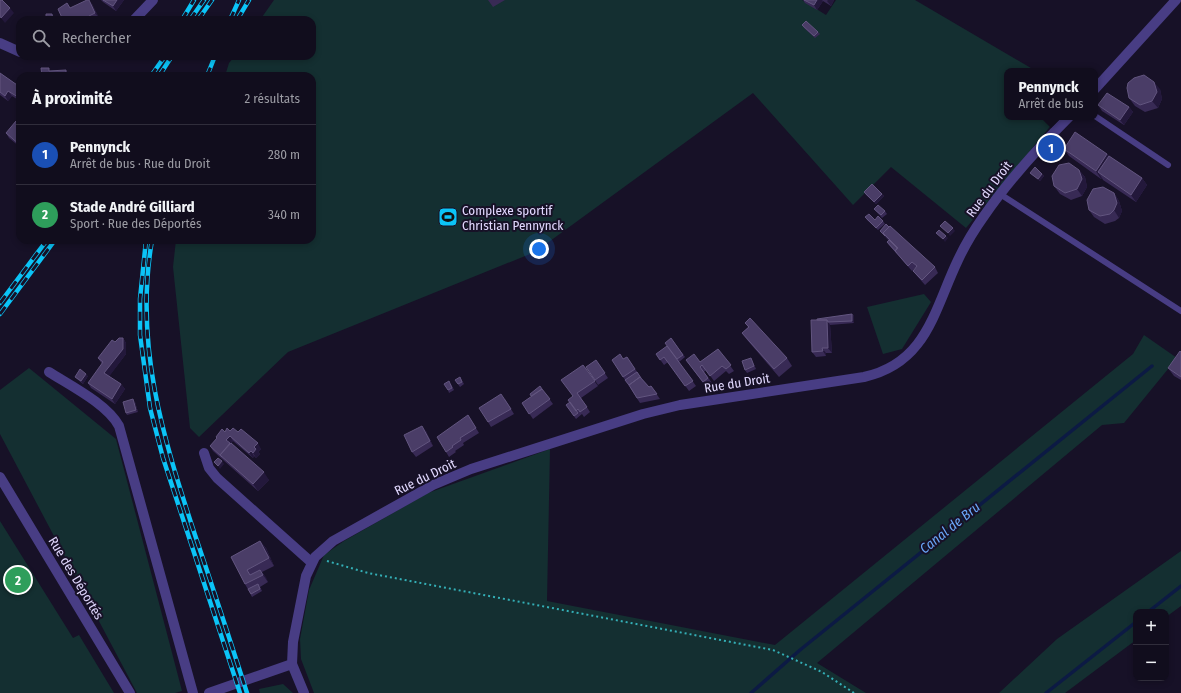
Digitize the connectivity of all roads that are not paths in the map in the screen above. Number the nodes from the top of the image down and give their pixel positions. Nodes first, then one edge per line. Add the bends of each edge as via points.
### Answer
1 (153, 0) edge
2 (1176, 0) edge
3 (138, 16) edge
4 (0, 43) edge
5 (16, 50) edge
6 (1098, 86) edge
7 (1098, 118) edge
8 (1065, 120) edge
9 (1168, 166) dead end
10 (1000, 194) junction
11 (1181, 311) edge
12 (49, 372) dead end
13 (204, 453) dead end
14 (0, 477) edge
15 (313, 560) junction
16 (292, 664) junction
17 (130, 693) edge
18 (193, 693) edge
19 (209, 693) edge
20 (304, 693) edge

1 - 3 street
2 - 6 street
4 - 5 street
7 - 9 lane
8 - 10 street, Rue du Droit
10 - 11 lane
10 - 15 street, Rue du Droit via 961,253 923,337 908,355 891,368 864,377 667,408 625,419 462,472 433,485 333,541
12 - 18 street via 102,408 119,426
13 - 15 street via 217,478
14 - 17 street, Rue des Déportés
15 - 16 street via 306,576 293,642
16 - 19 street
16 - 20 street

